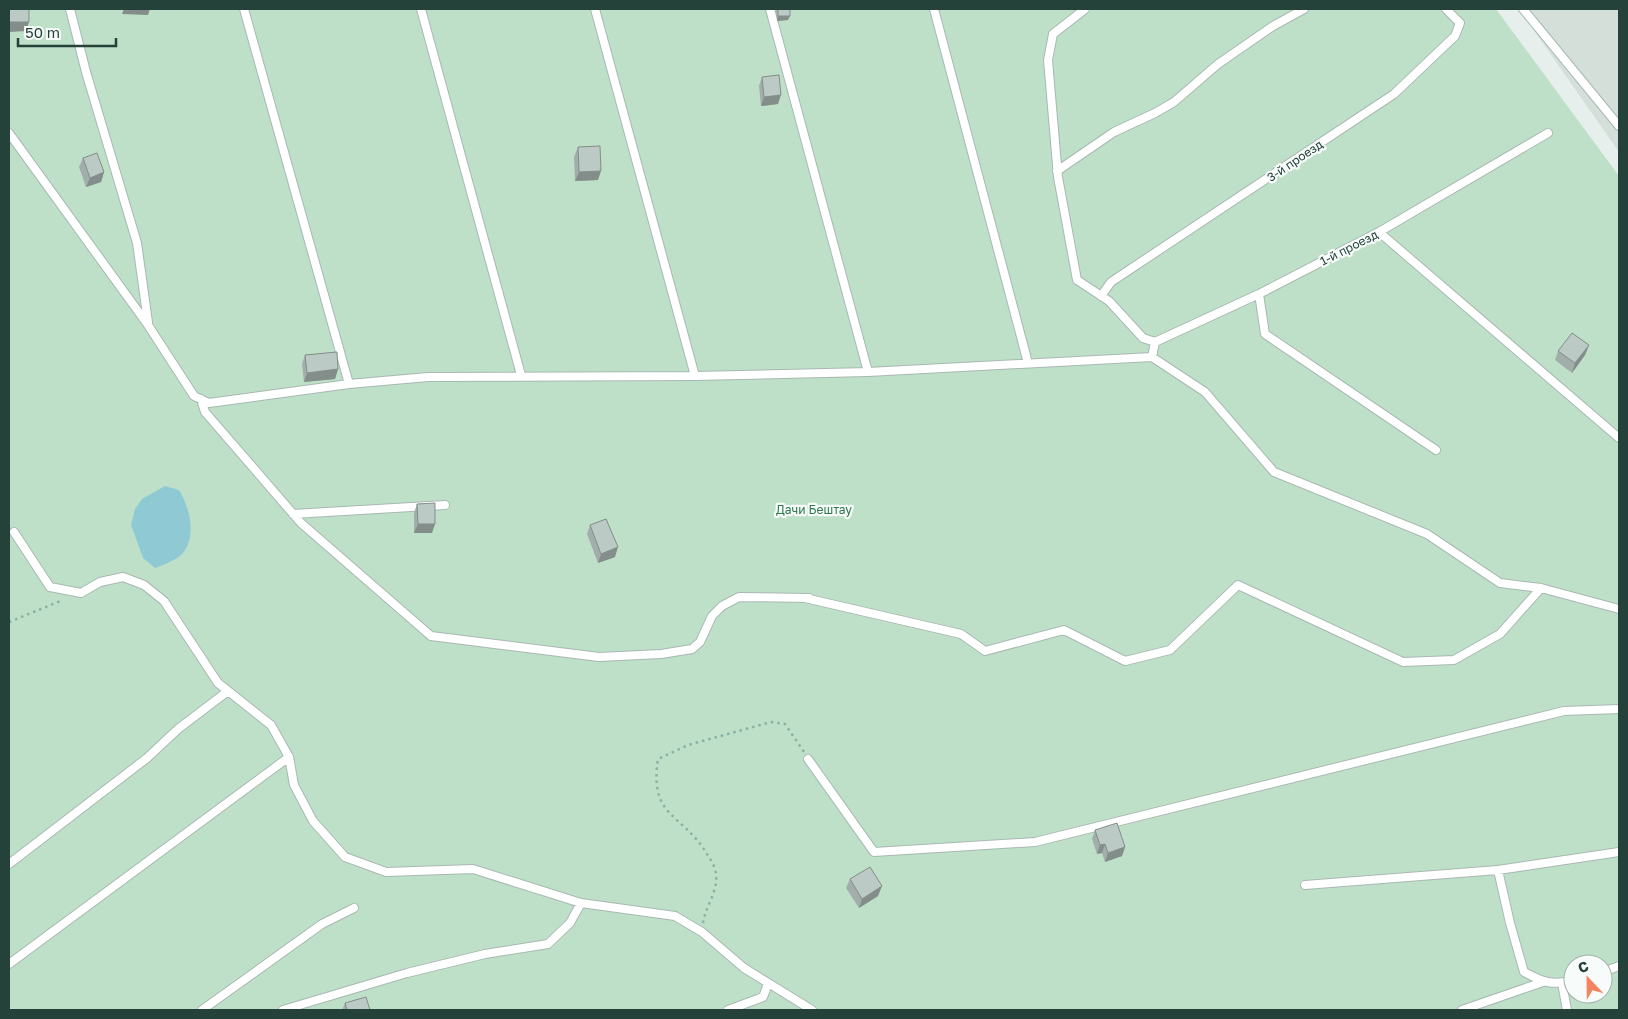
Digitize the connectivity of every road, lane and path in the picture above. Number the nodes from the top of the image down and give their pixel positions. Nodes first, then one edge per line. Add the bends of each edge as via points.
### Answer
1 (70, 9) edge
2 (244, 9) edge
3 (421, 9) edge
4 (595, 9) edge
5 (770, 9) edge
6 (934, 9) edge
7 (1086, 9) edge
8 (1304, 9) edge
9 (1446, 9) edge
10 (1523, 9) edge
11 (1619, 126) edge
12 (9, 133) edge
13 (1548, 133) dead end
14 (1057, 171) junction
15 (1380, 232) junction
16 (1259, 294) junction
17 (1101, 296) junction
18 (148, 325) junction
19 (1155, 342) junction
20 (1152, 357) junction
21 (1028, 363) junction
22 (868, 372) junction
23 (521, 375) junction
24 (695, 376) junction
25 (349, 384) junction
26 (202, 399) junction
27 (1619, 438) edge
28 (1436, 450) dead end
29 (445, 505) dead end
30 (294, 514) junction
31 (14, 532) dead end
32 (1541, 588) junction
33 (80, 592) junction
34 (1619, 609) edge
35 (9, 622) edge
36 (228, 691) junction
37 (1619, 709) edge
38 (289, 757) junction
39 (808, 759) joint
40 (1619, 852) edge
41 (9, 864) edge
42 (1498, 870) junction
43 (1305, 885) dead end
44 (581, 903) junction
45 (354, 908) dead end
46 (702, 932) junction
47 (9, 964) edge
48 (1544, 982) junction
49 (1562, 983) joint
50 (768, 984) junction
51 (202, 1010) edge
52 (283, 1010) edge
53 (728, 1010) edge
54 (812, 1010) edge
55 (1462, 1010) edge
56 (1567, 1010) edge

1 - 18 lane via 137,243
2 - 25 lane
3 - 23 lane
4 - 24 lane
5 - 22 lane
6 - 21 lane
7 - 14 lane via 1053,34 1048,60
8 - 14 lane via 1218,64 1174,102 1114,132
9 - 17 lane, 3-й проезд via 1460,23 1454,36 1394,94 1111,282
10 - 11 lane
12 - 18 lane
13 - 15 lane, 1-й проезд
14 - 17 lane via 1077,280
15 - 16 lane, 1-й проезд
15 - 27 lane
16 - 19 lane, 1-й проезд
16 - 28 lane via 1265,334
17 - 19 lane via 1143,338
18 - 26 lane via 194,396
19 - 20 lane
20 - 21 lane
20 - 32 lane via 1205,392 1274,472 1427,534 1500,583
21 - 22 lane
22 - 24 lane
23 - 24 lane
23 - 25 lane via 428,377
25 - 26 lane via 210,403
26 - 30 lane via 205,412
29 - 30 lane
30 - 32 lane via 431,636 599,656 661,654 692,649 700,642 712,616 739,597 807,598 961,634 986,651 1064,630 1125,661 1170,650 1238,585 1403,662 1454,660 1500,634
31 - 33 lane via 50,587
32 - 34 lane
33 - 35 path
33 - 36 lane via 100,582 123,577 144,585 164,601 218,683
36 - 38 lane via 271,725
36 - 41 lane
37 - 39 lane via 1564,711 1035,842 874,852
38 - 44 lane via 294,785 313,820 345,857 386,872 473,869
38 - 47 lane
39 - 46 path via 785,724 771,722 688,744 658,759 656,786 666,812 698,838 716,875
40 - 42 lane
42 - 43 lane
42 - 48 lane via 1524,972
44 - 46 lane via 675,916
44 - 52 lane via 570,923 548,944 485,954 407,973
45 - 51 lane via 322,924
46 - 50 lane
48 - 49 lane
48 - 55 lane
49 - 56 lane
50 - 53 lane via 763,997
50 - 54 lane

